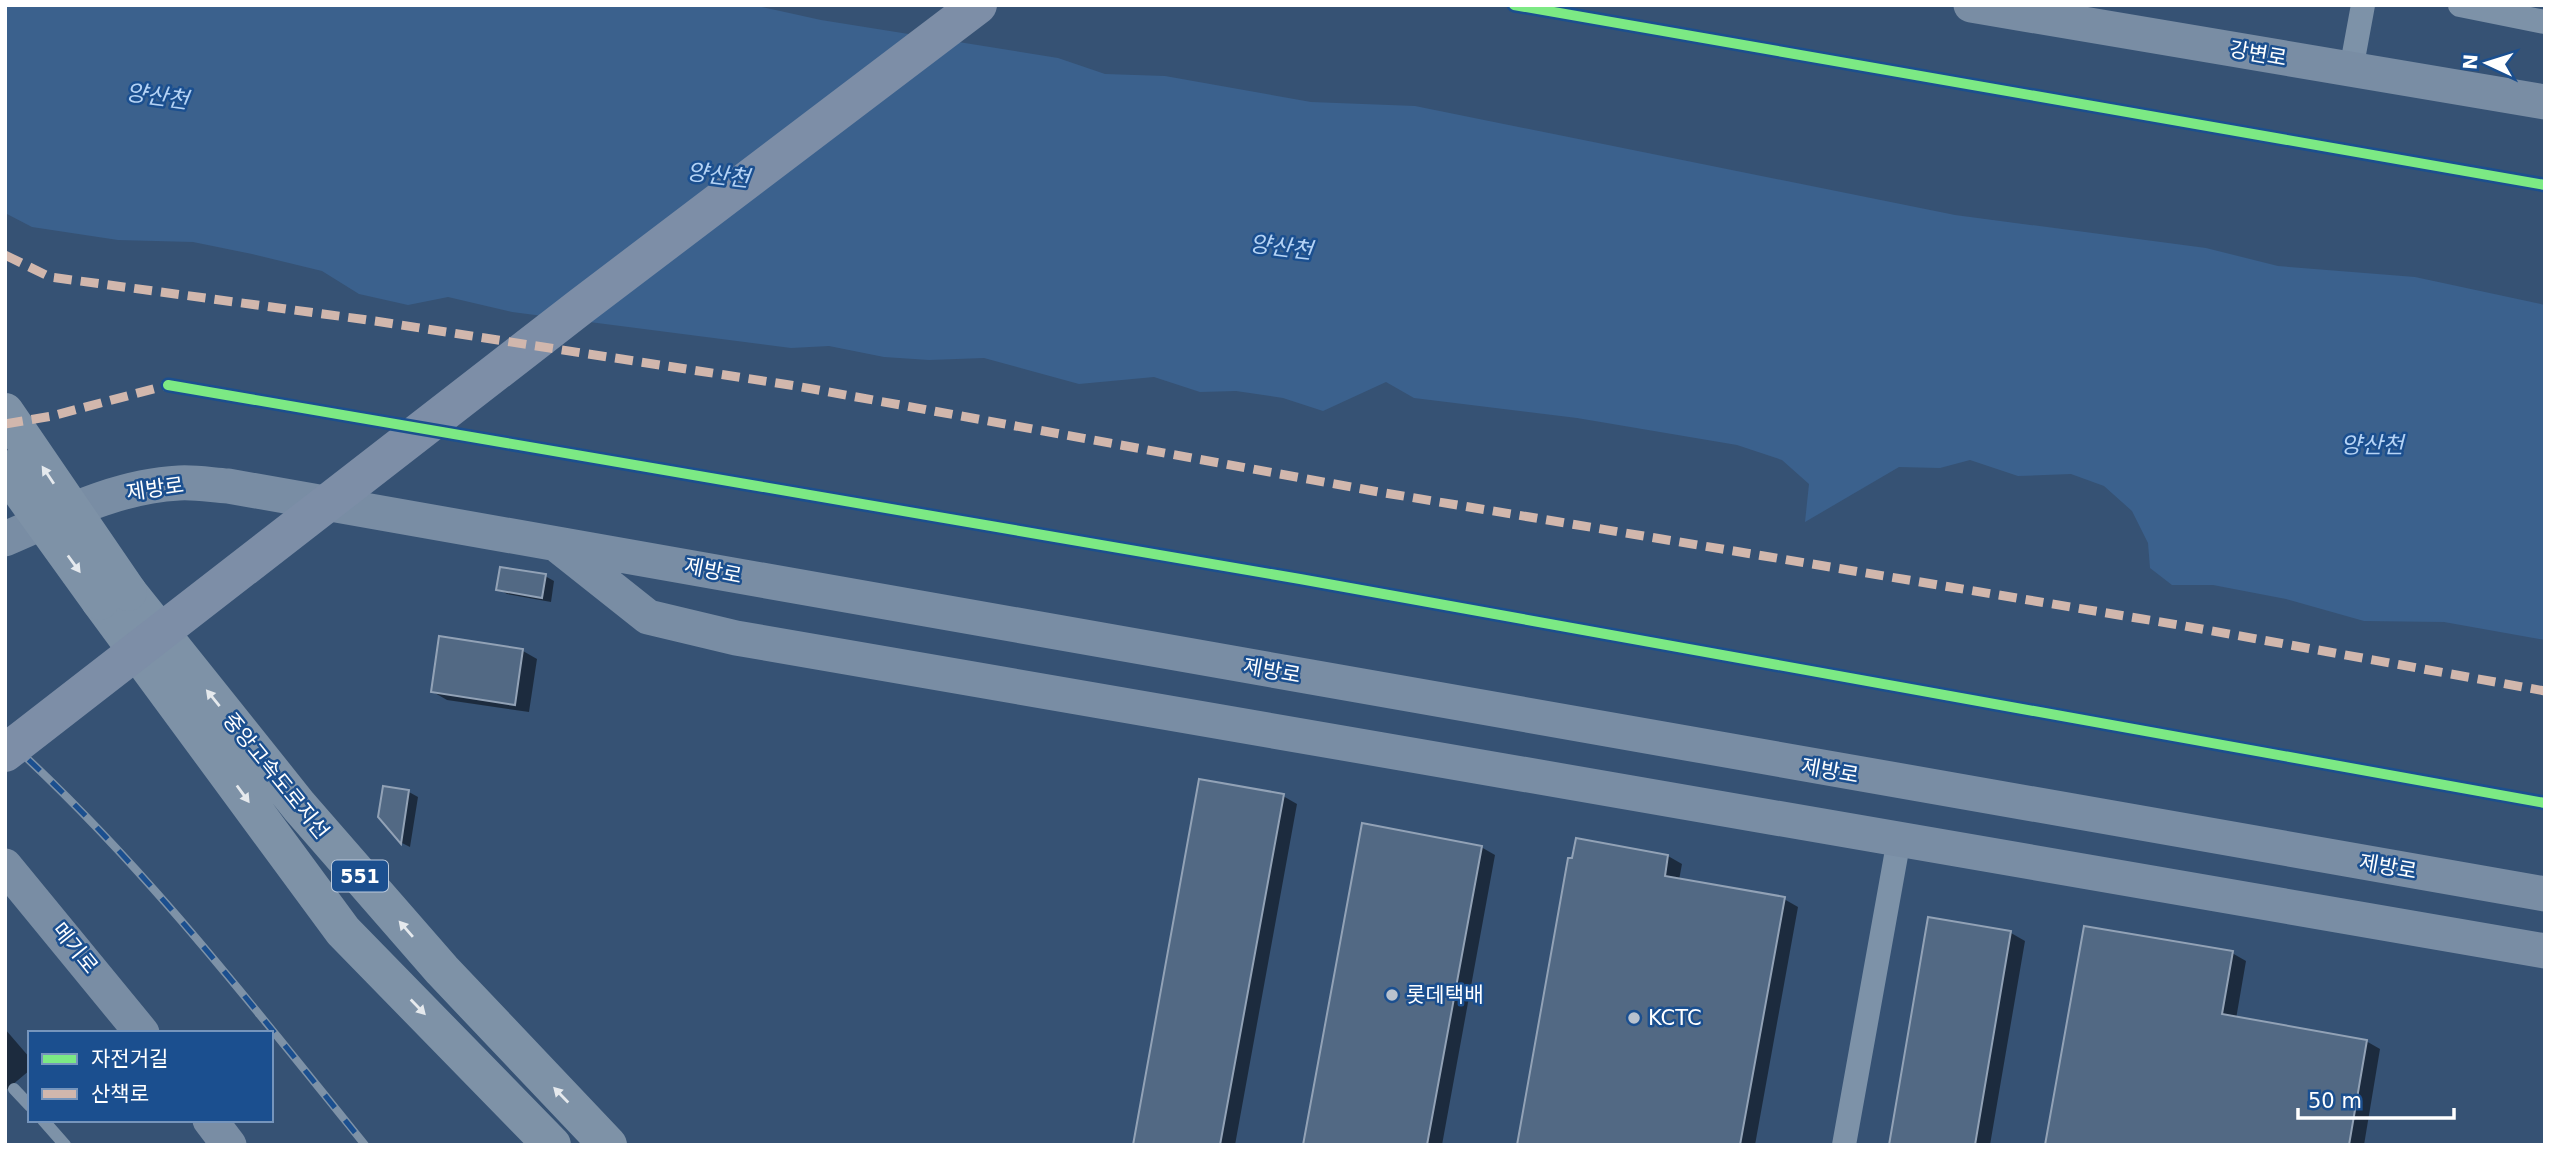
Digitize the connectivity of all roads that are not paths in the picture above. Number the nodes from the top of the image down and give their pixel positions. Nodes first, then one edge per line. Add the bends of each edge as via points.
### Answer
1 (978, 5) edge
2 (1971, 5) edge
3 (2363, 5) edge
4 (2460, 5) edge
5 (2545, 22) edge
6 (2351, 70) junction
7 (2545, 102) edge
8 (5, 412) edge
9 (5, 469) edge
10 (5, 539) edge
11 (552, 541) junction
12 (114, 597) junction
13 (5, 753) edge
14 (1899, 839) junction
15 (11, 879) edge
16 (2545, 894) edge
17 (2545, 951) edge
18 (140, 1031) edge
19 (14, 1089) dead end
20 (28, 1104) edge
21 (45, 1122) edge
22 (65, 1145) edge
23 (552, 1145) edge
24 (608, 1145) edge
25 (1844, 1145) edge

1 - 13 main road, bridge
2 - 6 street, 강변로
3 - 6 street
4 - 5 street
6 - 7 street, 강변로
12 -> 8 highway, 중앙고속도로지선 / 551, bridge
9 -> 12 highway, 중앙고속도로지선 / 551, bridge
10 - 11 street, 제방로 via 98,500 144,487 181,483 228,486
11 - 14 street via 648,617 736,638
11 - 16 street, 제방로
12 -> 23 highway, 중앙고속도로지선 / 551 via 343,931
24 -> 12 highway, 중앙고속도로지선 / 551 via 442,970
14 - 17 street
14 - 25 street
15 - 18 street, 메기로
19 - 20 lane
21 - 22 lane

